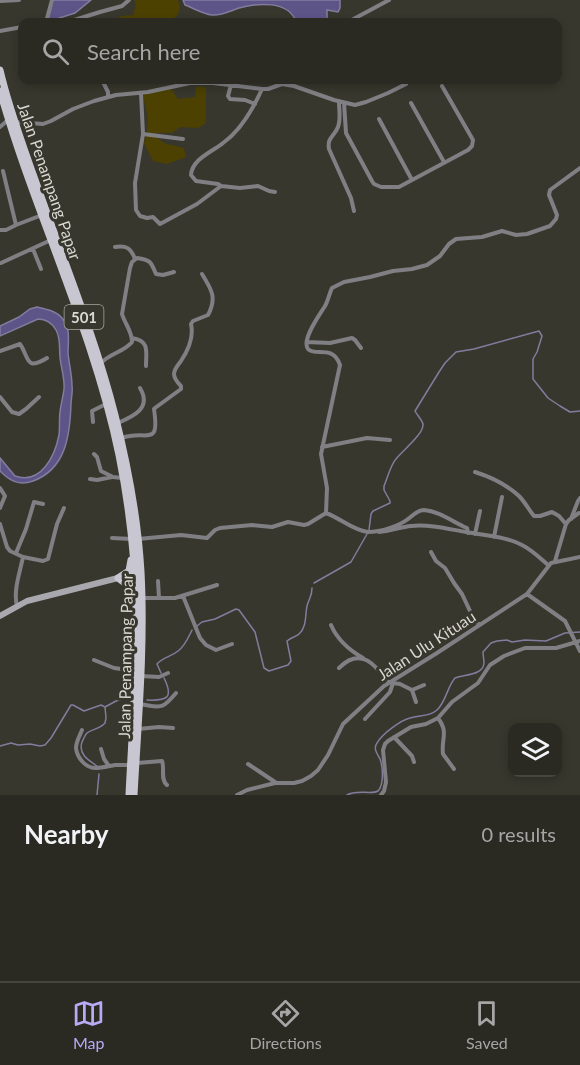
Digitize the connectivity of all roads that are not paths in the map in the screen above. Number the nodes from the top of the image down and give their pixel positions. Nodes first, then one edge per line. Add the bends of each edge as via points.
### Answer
1 (19, 0) edge
2 (52, 0) edge
3 (129, 0) edge
4 (389, 0) edge
5 (0, 1) edge
6 (47, 18) edge
7 (81, 18) edge
8 (355, 18) edge
9 (18, 28) edge
10 (0, 31) edge
11 (0, 70) edge
12 (105, 84) edge
13 (185, 84) edge
14 (222, 84) edge
15 (278, 84) edge
16 (289, 84) edge
17 (406, 84) edge
18 (231, 85) junction
19 (442, 86) dead end
20 (262, 89) junction
21 (0, 91) edge
22 (141, 93) junction
23 (108, 98) junction
24 (339, 102) junction
25 (344, 103) junction
26 (411, 103) dead end
27 (255, 104) junction
28 (379, 119) dead end
29 (11, 121) junction
30 (0, 127) edge
31 (143, 134) junction
32 (183, 139) dead end
33 (444, 162) junction
34 (580, 168) edge
35 (3, 171) dead end
36 (412, 180) junction
37 (220, 186) junction
38 (275, 192) dead end
39 (354, 211) dead end
40 (42, 215) junction
41 (16, 225) junction
42 (0, 230) edge
43 (51, 240) junction
44 (114, 247) dead end
45 (33, 249) junction
46 (135, 259) junction
47 (1, 263) edge
48 (41, 269) dead end
49 (174, 272) dead end
50 (202, 274) dead end
51 (132, 338) junction
52 (307, 342) junction
53 (361, 348) dead end
54 (0, 351) edge
55 (47, 358) dead end
56 (101, 364) junction
57 (146, 366) dead end
58 (140, 388) dead end
59 (0, 397) edge
60 (39, 397) dead end
61 (106, 404) junction
62 (93, 422) dead end
63 (117, 423) junction
64 (121, 439) junction
65 (390, 440) dead end
66 (322, 447) junction
67 (94, 454) dead end
68 (476, 472) dead end
69 (113, 477) junction
70 (123, 478) junction
71 (90, 479) dead end
72 (1, 491) edge
73 (502, 497) dead end
74 (580, 498) edge
75 (43, 504) dead end
76 (0, 508) edge
77 (64, 508) dead end
78 (480, 511) dead end
79 (326, 513) junction
80 (579, 513) edge
81 (571, 519) junction
82 (408, 520) junction
83 (0, 524) edge
84 (566, 524) junction
85 (404, 527) junction
86 (373, 532) junction
87 (468, 533) junction
88 (475, 534) junction
89 (494, 537) junction
90 (112, 538) dead end
91 (135, 539) junction
92 (431, 552) dead end
93 (16, 554) junction
94 (134, 555) junction
95 (23, 557) junction
96 (580, 557) edge
97 (554, 561) junction
98 (548, 565) junction
99 (118, 578) junction
100 (138, 579) junction
101 (158, 580) dead end
102 (217, 585) dead end
103 (527, 594) junction
104 (183, 596) junction
105 (139, 598) junction
106 (159, 598) junction
107 (17, 606) junction
108 (0, 616) edge
109 (331, 625) dead end
110 (479, 625) junction
111 (578, 642) edge
112 (232, 644) dead end
113 (580, 651) edge
114 (94, 660) dead end
115 (368, 660) junction
116 (339, 668) dead end
117 (168, 673) dead end
118 (138, 676) junction
119 (390, 682) junction
120 (423, 685) dead end
121 (134, 688) junction
122 (412, 690) junction
123 (176, 693) dead end
124 (416, 702) dead end
125 (139, 704) junction
126 (438, 718) junction
127 (365, 719) dead end
128 (173, 728) dead end
129 (138, 729) junction
130 (82, 730) dead end
131 (394, 736) junction
132 (101, 749) dead end
133 (414, 762) dead end
134 (133, 764) junction
135 (248, 764) dead end
136 (109, 766) junction
137 (454, 769) dead end
138 (275, 783) junction
139 (167, 785) dead end
140 (129, 795) edge
141 (134, 795) edge
142 (237, 795) edge
143 (381, 795) edge

1 - 5 street
2 - 6 street
3 - 7 street via 122,6
4 - 8 street
9 - 10 street
11 - 29 main road, Jalan Penampang Papar / 501
12 - 23 street
13 - 22 street
14 - 18 street
15 - 20 street
16 - 24 street
17 - 25 street via 371,101
18 - 20 street
18 - 27 street via 230,99
19 - 33 street via 473,142 470,149
20 - 27 street
21 - 29 main road, Jalan Penampang Papar / 501
22 - 23 street
22 - 31 street
23 - 29 street via 43,124
24 - 25 street
24 - 39 street via 339,123 328,145
25 - 36 street via 348,137 374,184 396,188
26 - 33 street
27 - 37 street via 235,133 192,168 191,175 196,181
28 - 36 street
29 - 30 street
29 - 40 main road, Jalan Penampang Papar / 501
29 - 56 main road, Jalan Penampang Papar / 501
31 - 32 street
31 - 37 street via 135,183 136,210 140,216 163,223
33 - 36 street
34 - 52 street via 549,192 557,215 550,226 521,235 502,231 456,238 427,265 340,283 331,290
35 - 41 street
37 - 38 street via 258,186
40 - 41 street
40 - 43 main road, Jalan Penampang Papar / 501
41 - 42 street
43 - 45 street
43 - 61 main road, Jalan Penampang Papar / 501
44 - 46 street via 128,247
45 - 47 street
45 - 48 street
46 - 49 street via 152,263 158,275
46 - 51 street via 129,268 122,311
50 - 64 street via 212,290 212,305 208,315 191,324 192,337 174,374 181,389 154,409 153,432
51 - 56 street via 129,346
51 - 57 street via 145,344
52 - 53 street via 330,344 352,338
52 - 66 street via 310,351 328,352 340,364
54 - 55 street via 20,344 32,363
56 - 63 main road, Jalan Penampang Papar / 501
58 - 63 street via 144,396 142,408
59 - 60 street via 18,414
61 - 62 street via 92,411
61 - 70 main road, Jalan Penampang Papar / 501
63 - 64 main road, Jalan Penampang Papar / 501
64 - 91 main road, Jalan Penampang Papar / 501
65 - 66 street via 365,438
66 - 79 street
67 - 69 street via 100,471
68 - 84 street via 517,494 534,516 552,512
69 - 70 street
69 - 71 street
70 - 91 main road, Jalan Penampang Papar / 501
72 - 76 street via 4,496
73 - 89 street
74 - 81 street
75 - 93 street via 34,502
77 - 95 street via 48,559
78 - 88 street
79 - 86 street
79 - 91 street via 304,525 288,522 220,528 207,538 181,535
80 - 81 street
81 - 84 street
82 - 85 street
82 - 86 street
82 - 87 street via 420,510 430,511 467,528
83 - 93 street via 7,547
84 - 97 street
85 - 86 street
85 - 87 street via 444,527
87 - 88 street
88 - 89 street
89 - 98 street via 522,544
90 - 91 street
91 - 94 main road, Jalan Penampang Papar / 501
91 - 100 main road, Jalan Penampang Papar / 501
92 - 110 street via 447,570
93 - 95 street
94 - 99 main road via 129,571
94 - 100 main road, Jalan Penampang Papar / 501
95 - 107 street
96 - 97 street, Jalan Ulu Kituau
97 - 98 street, Jalan Ulu Kituau
98 - 103 street, Jalan Ulu Kituau
99 - 100 main road
99 - 105 main road
99 - 107 main road
100 - 105 main road, Jalan Penampang Papar / 501
101 - 106 street
102 - 104 street
103 - 110 street, Jalan Ulu Kituau
103 - 111 street via 565,621
104 - 106 street
104 - 112 street via 206,645 216,650
105 - 106 street
105 - 118 main road, Jalan Penampang Papar / 501
107 - 108 main road
109 - 115 street via 339,639
110 - 119 street, Jalan Ulu Kituau
111 - 113 street
111 - 126 street via 556,648 525,648 495,661 476,685
114 - 118 street
115 - 116 street via 355,658
115 - 119 street
117 - 118 street via 159,677
118 - 121 main road, Jalan Penampang Papar / 501
118 - 121 main road
118 - 125 main road, Jalan Penampang Papar / 501
119 - 122 street
119 - 127 street via 390,692
119 - 138 street, Jalan Ulu Kituau via 343,724 318,770 302,781
120 - 122 street
121 - 134 main road, Jalan Penampang Papar / 501
122 - 124 street
123 - 125 street via 164,706
125 - 129 main road, Jalan Penampang Papar / 501
126 - 131 street
126 - 137 street via 444,731 443,754
128 - 129 street
129 - 134 main road, Jalan Penampang Papar / 501
130 - 136 street via 76,749 84,764 96,768
131 - 133 street
131 - 143 street via 383,750 386,782
132 - 136 street
134 - 136 street
134 - 139 street via 162,761
134 - 140 main road, Jalan Penampang Papar / 501
134 - 141 main road, Jalan Penampang Papar / 501
135 - 138 street
138 - 142 street, Jalan Ulu Kituau

